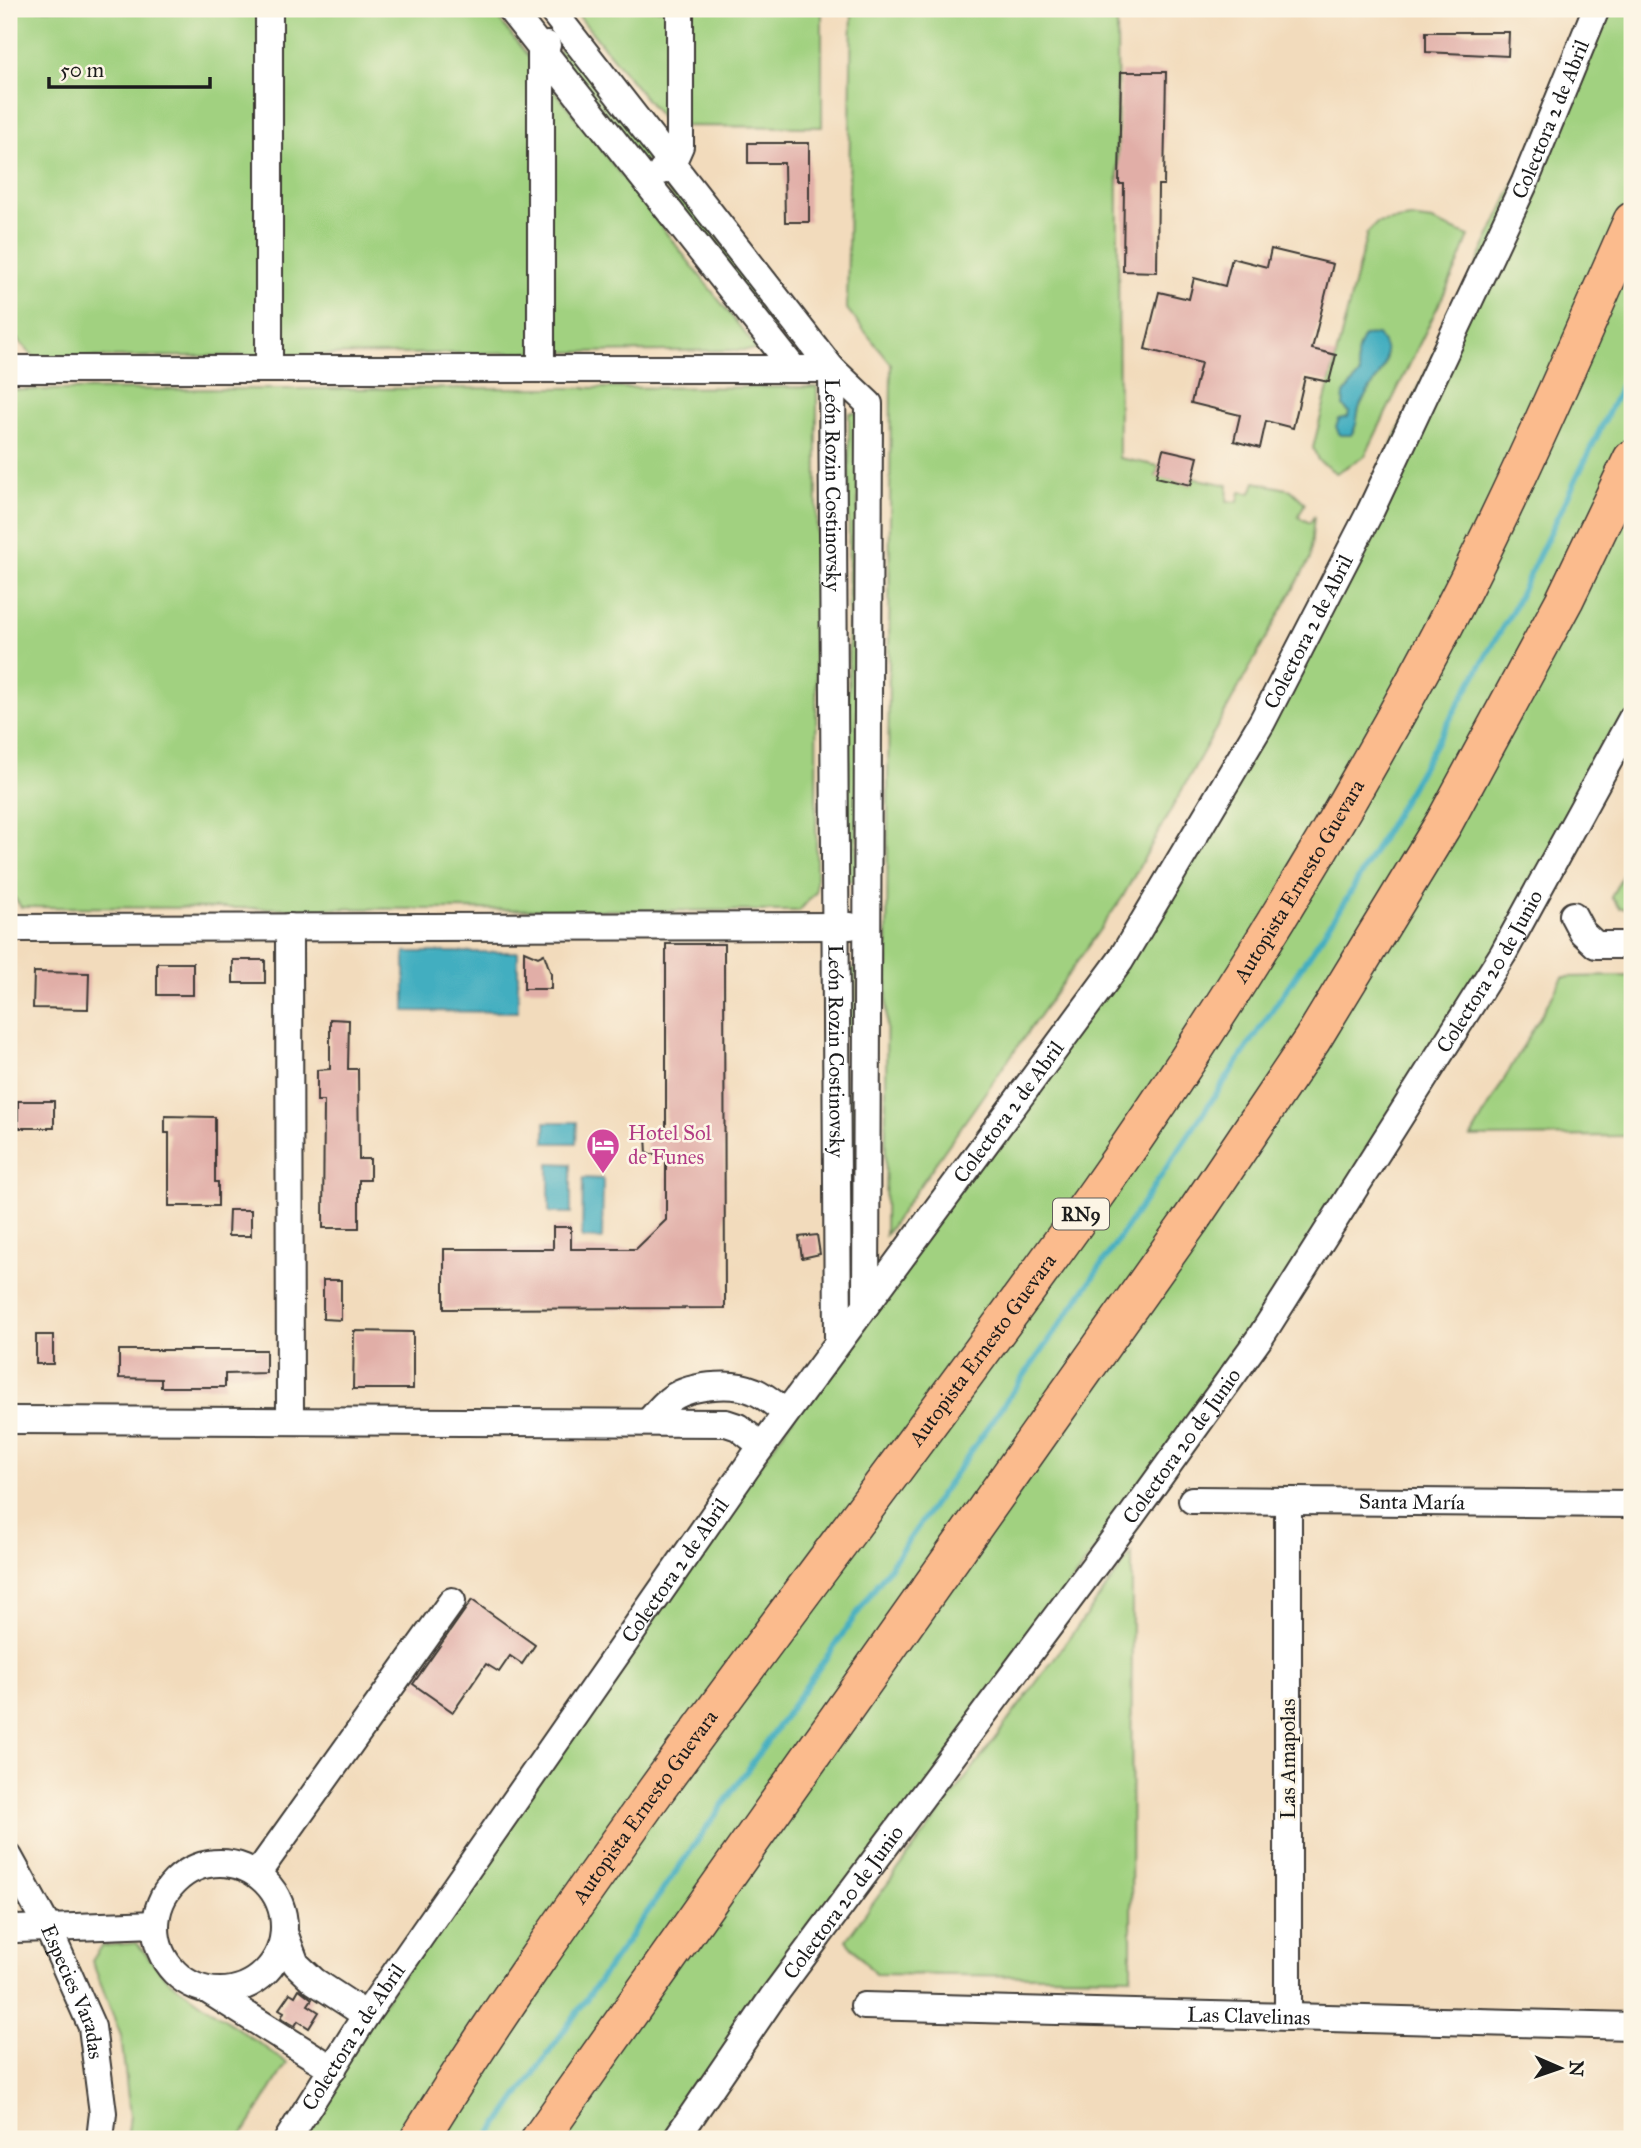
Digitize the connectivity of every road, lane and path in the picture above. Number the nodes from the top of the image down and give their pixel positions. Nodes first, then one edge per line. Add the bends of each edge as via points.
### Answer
1 (269, 9) edge
2 (510, 9) edge
3 (551, 9) edge
4 (680, 9) edge
5 (1596, 9) edge
6 (568, 31) junction
7 (541, 49) junction
8 (672, 164) junction
9 (646, 182) junction
10 (1632, 221) edge
11 (9, 369) edge
12 (269, 369) junction
13 (541, 369) junction
14 (794, 369) junction
15 (832, 369) junction
16 (1632, 459) edge
17 (1632, 718) edge
18 (1573, 915) dead end
19 (835, 926) junction
20 (867, 926) junction
21 (289, 927) junction
22 (9, 928) edge
23 (1632, 945) edge
24 (866, 1305) junction
25 (838, 1342) junction
26 (786, 1413) junction
27 (9, 1420) edge
28 (290, 1421) junction
29 (649, 1421) junction
30 (762, 1446) junction
31 (1192, 1500) dead end
32 (1288, 1501) junction
33 (1632, 1504) edge
34 (452, 1601) dead end
35 (9, 1857) edge
36 (257, 1874) junction
37 (156, 1924) junction
38 (48, 1928) junction
39 (11, 1929) edge
40 (285, 1935) junction
41 (209, 1991) junction
42 (864, 2006) dead end
43 (366, 2015) junction
44 (1288, 2017) junction
45 (1632, 2026) edge
46 (333, 2069) junction
47 (100, 2139) edge
48 (288, 2139) edge
49 (419, 2139) edge
50 (540, 2139) edge
51 (676, 2139) edge

1 - 12 street
2 - 7 street
3 - 6 street
4 - 8 street via 680,146
5 - 24 street, Colectora 2 de Abril via 1525,182 1429,388 1262,722 1120,961
6 - 7 street
6 - 8 street
7 - 9 street
7 - 13 street
8 - 9 street
8 - 15 street
9 - 14 street
10 - 49 highway, Autopista Ernesto Guevara / RN9 via 1533,446 1431,650 1305,875 1098,1190 572,1908
11 - 12 street
12 - 13 street
13 - 14 street
14 - 15 street
15 - 19 street, León Rozin Costinovsky
15 - 20 street, León Rozin Costinovsky via 869,404
16 - 50 highway via 1566,598 1444,823 1312,1040 1190,1221
17 - 51 street, Colectora 20 de Junio via 1503,954 1261,1336 772,1998
18 - 23 street via 1596,945
19 - 20 street
19 - 21 street
19 - 25 street, León Rozin Costinovsky
20 - 24 street, León Rozin Costinovsky
21 - 22 street
21 - 28 street
24 - 25 street, Colectora 2 de Abril
25 - 26 street, Colectora 2 de Abril
26 - 29 street via 751,1390 694,1388 669,1400
26 - 30 street, Colectora 2 de Abril
27 - 28 street
28 - 29 street
29 - 30 street via 733,1424
30 - 43 street, Colectora 2 de Abril
31 - 32 street, Santa María
32 - 33 street, Santa María
32 - 44 street, Las Amapolas
34 - 36 street
35 - 38 street, Especies Varadas
36 - 37 street via 220,1862 183,1874 159,1905
36 - 40 street via 279,1900
37 - 38 street
37 - 41 street via 159,1948 170,1968 188,1983
38 - 39 street
38 - 47 street, Especies Varadas via 92,2027 103,2113
40 - 41 street via 267,1973 230,1992
40 - 43 street via 296,1964
41 - 46 street
42 - 44 street, Las Clavelinas
43 - 46 street, Colectora 2 de Abril
44 - 45 street, Las Clavelinas
46 - 48 street, Colectora 2 de Abril

